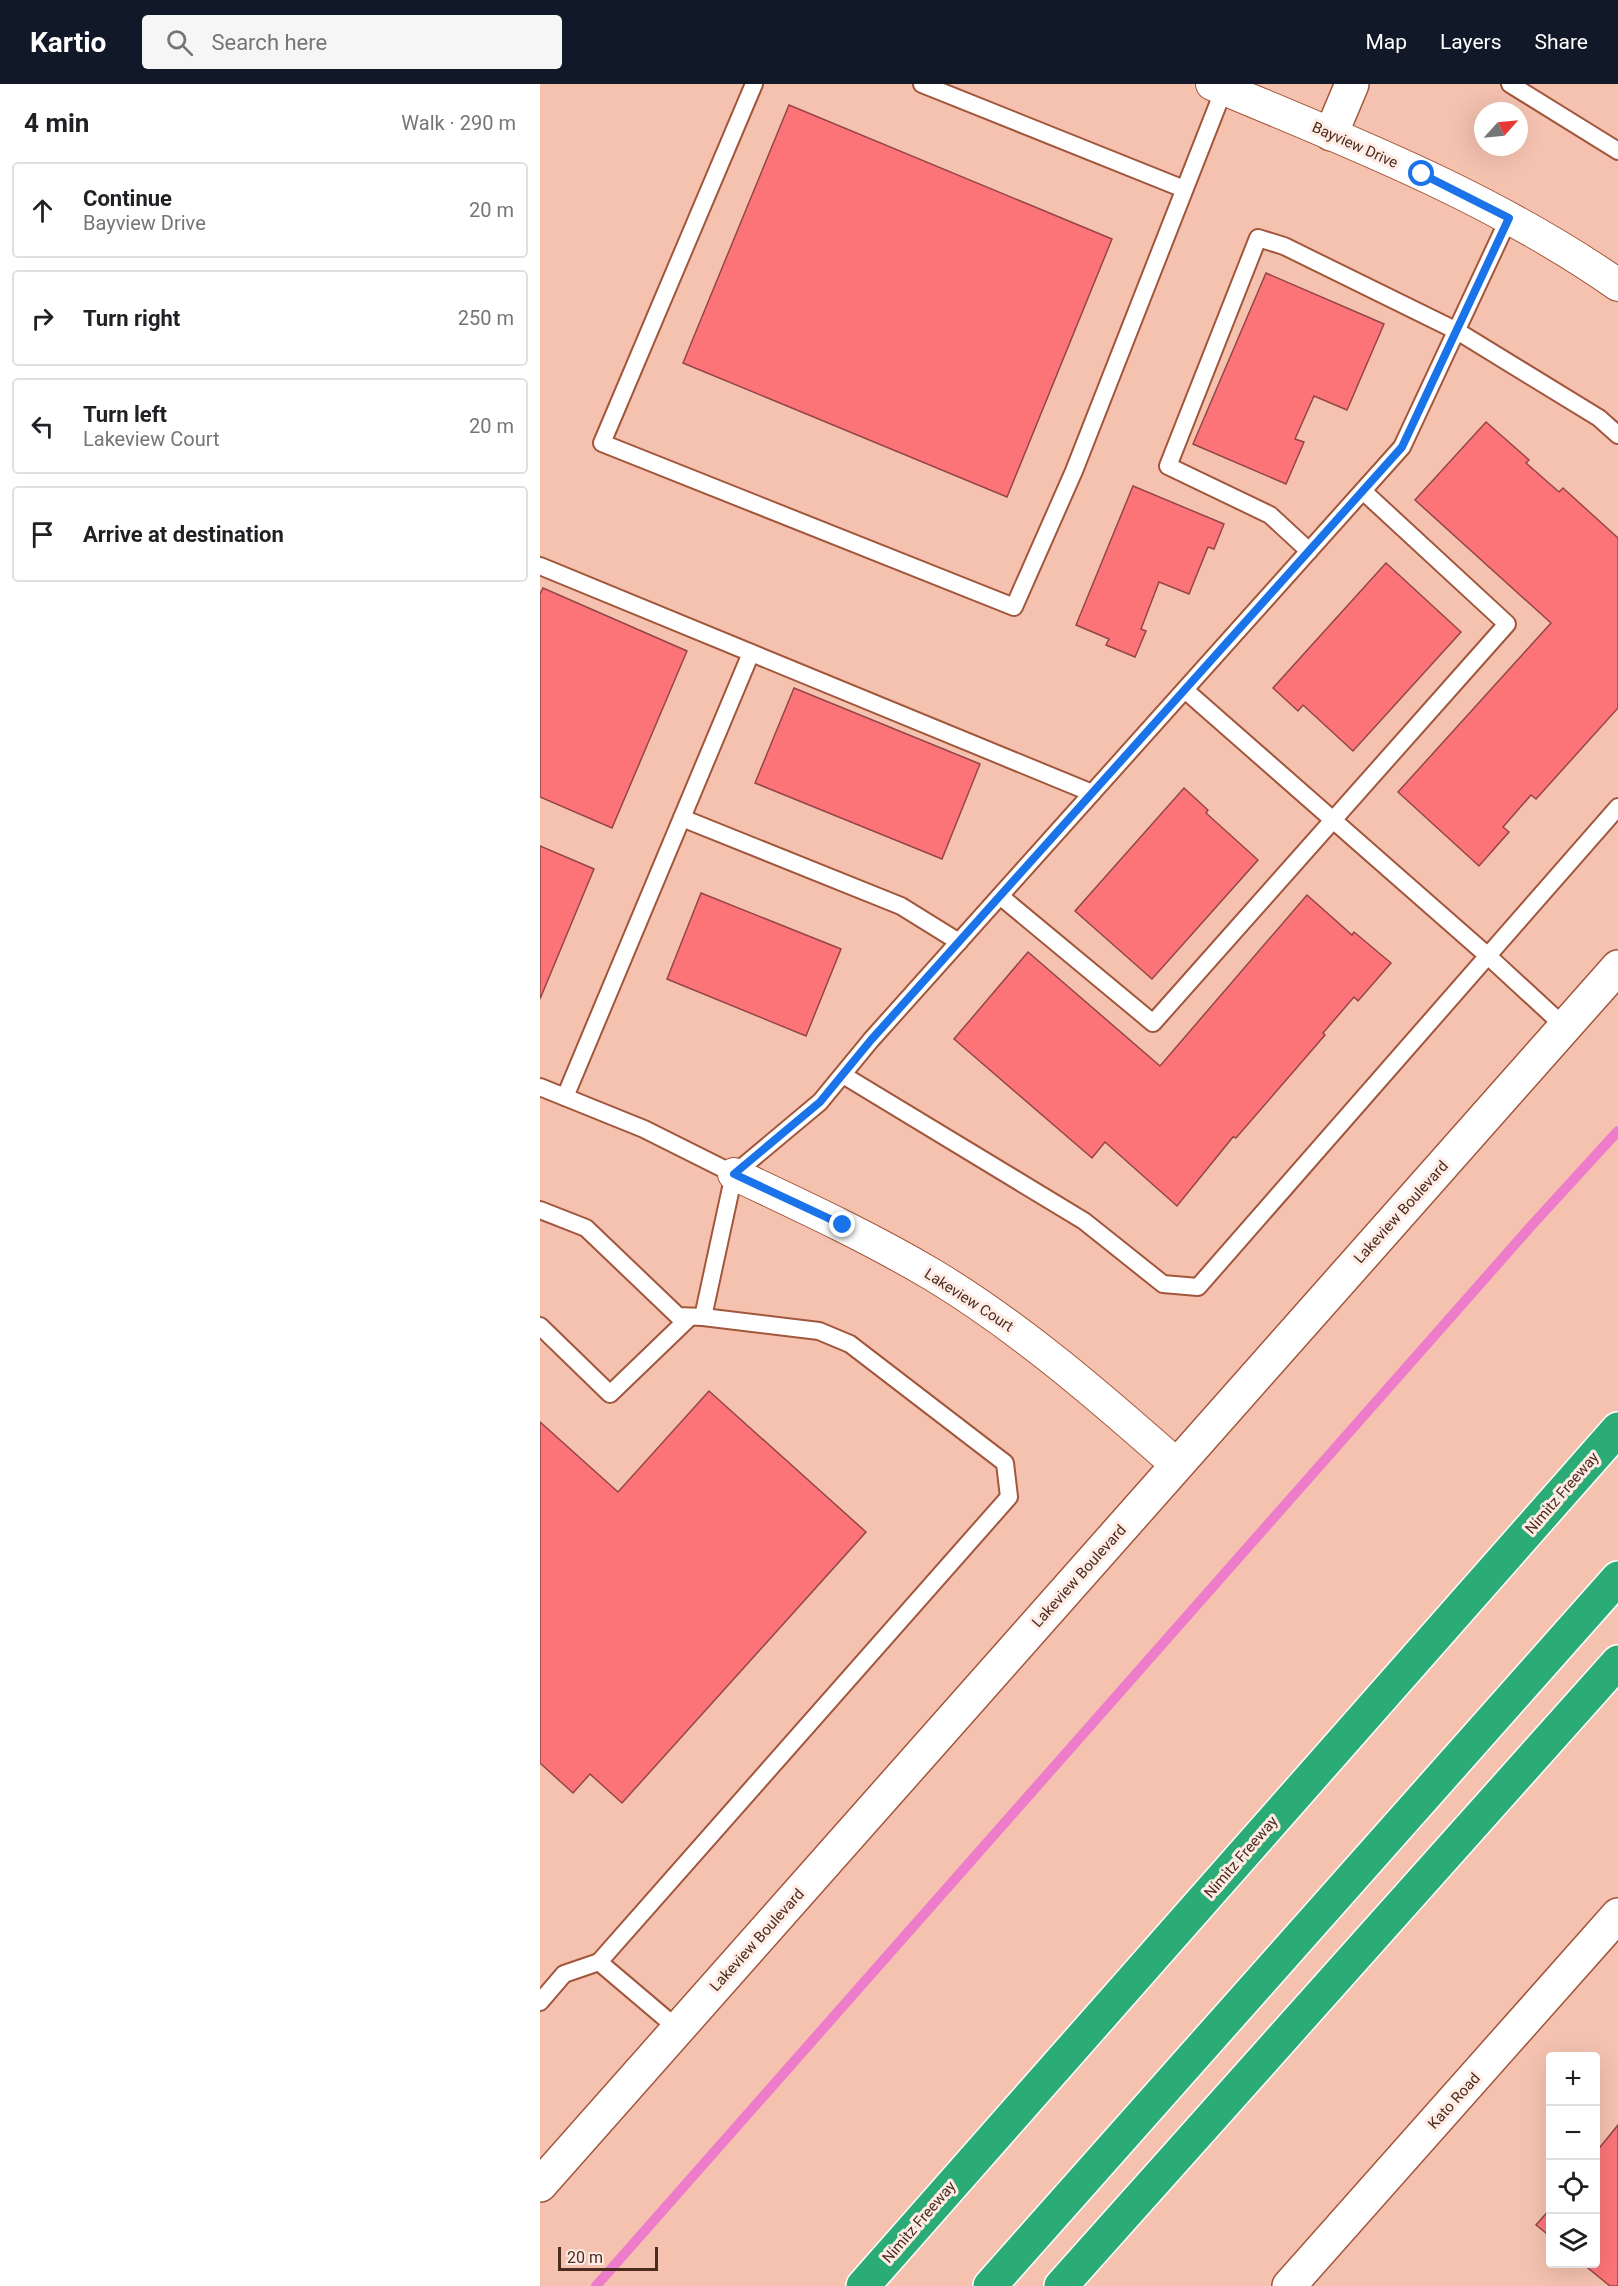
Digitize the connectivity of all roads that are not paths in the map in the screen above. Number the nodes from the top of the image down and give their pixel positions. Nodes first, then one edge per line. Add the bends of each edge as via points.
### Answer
1 (754, 84) edge
2 (922, 84) edge
3 (1352, 84) edge
4 (1510, 84) edge
5 (1218, 86) edge
6 (1331, 134) junction
7 (1618, 151) edge
8 (1184, 189) junction
9 (1509, 218) junction
10 (1618, 285) edge
11 (1457, 332) junction
12 (1618, 435) edge
13 (1363, 491) junction
14 (1309, 551) junction
15 (540, 566) edge
16 (751, 653) junction
17 (1185, 690) junction
18 (1092, 793) junction
19 (1618, 807) edge
20 (682, 818) junction
21 (1332, 821) junction
22 (1000, 896) junction
23 (959, 942) junction
24 (1488, 956) junction
25 (1618, 967) edge
26 (1564, 1027) junction
27 (843, 1075) junction
28 (540, 1087) edge
29 (565, 1097) junction
30 (734, 1174) junction
31 (540, 1210) edge
32 (697, 1317) junction
33 (540, 1326) edge
34 (1618, 1429) edge
35 (1177, 1465) junction
36 (1618, 1578) edge
37 (1618, 1662) edge
38 (1618, 1915) edge
39 (599, 1962) junction
40 (540, 2002) edge
41 (678, 2029) junction
42 (540, 2185) edge
43 (863, 2286) edge
44 (990, 2286) edge
45 (1061, 2286) edge
46 (1289, 2286) edge

1 - 8 lane via 602,443 1014,608 1074,471
2 - 8 lane
3 - 6 street
4 - 7 lane
5 - 6 street, Bayview Drive
5 - 8 lane
6 - 9 street, Bayview Drive
9 - 10 street, Bayview Drive
9 - 11 lane
11 - 12 lane via 1599,418
11 - 13 lane via 1402,447
11 - 14 lane via 1284,246 1258,238 1168,466 1270,515
13 - 14 lane
13 - 21 lane via 1507,624
14 - 17 lane
15 - 16 lane
16 - 18 lane
16 - 20 lane
17 - 18 lane
17 - 21 lane
18 - 22 lane
19 - 24 lane
20 - 23 lane via 901,906
20 - 29 lane
21 - 22 lane via 1153,1023
21 - 24 lane
22 - 23 lane
23 - 27 lane
24 - 26 lane
24 - 27 lane via 1198,1287 1163,1284 1084,1221
25 - 26 street, Lakeview Boulevard
26 - 35 street, Lakeview Boulevard
27 - 30 lane via 820,1102
28 - 29 lane
29 - 30 lane via 644,1129
30 - 32 lane
30 - 35 street, Lakeview Court via 843,1225 934,1276 1019,1333
31 - 32 lane via 586,1228 678,1316
32 - 33 lane via 610,1394
32 - 39 lane via 819,1331 850,1344 1005,1463 1009,1497
34 - 43 highway, Nimitz Freeway
35 - 41 street, Lakeview Boulevard
36 - 44 highway
37 - 45 highway
38 - 46 street, Kato Road
39 - 40 lane via 564,1974
39 - 41 lane
41 - 42 street, Lakeview Boulevard

